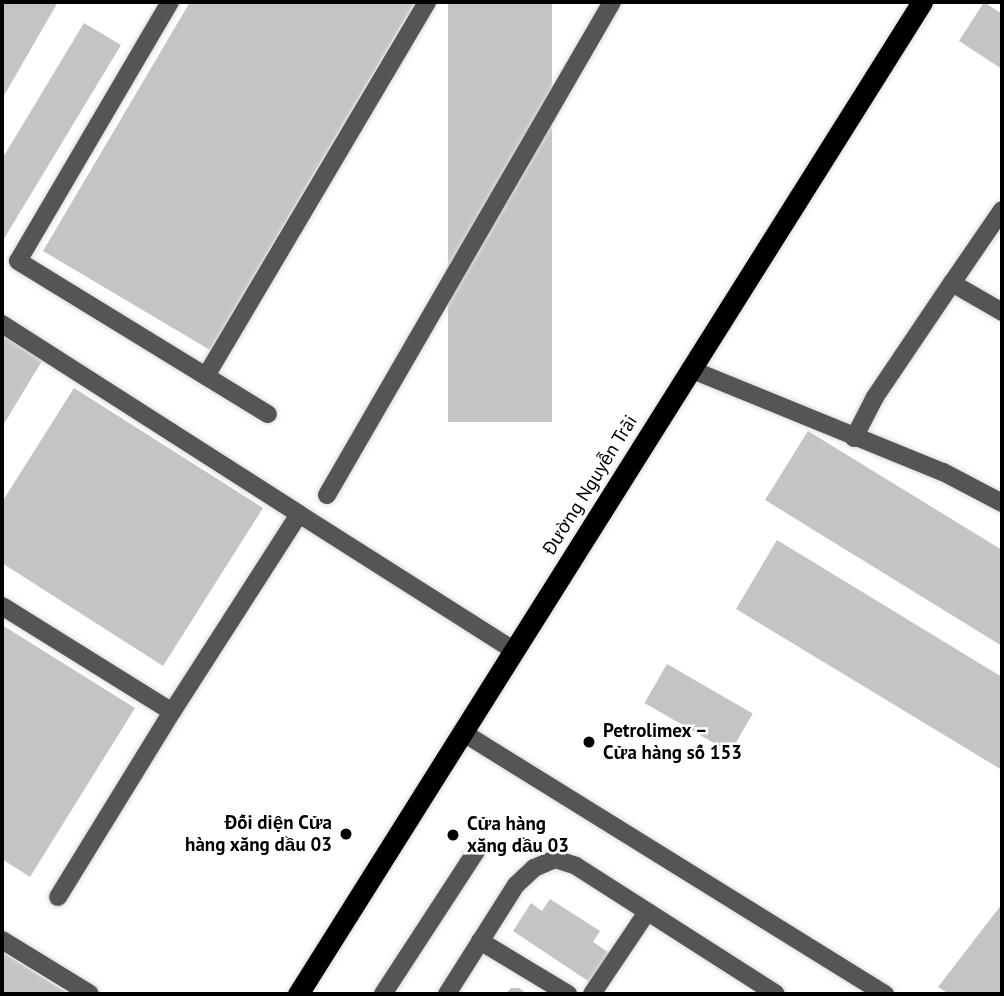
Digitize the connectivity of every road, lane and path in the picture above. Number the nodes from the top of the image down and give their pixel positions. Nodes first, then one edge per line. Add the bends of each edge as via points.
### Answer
1 (170, 2) edge
2 (427, 2) edge
3 (612, 2) edge
4 (922, 2) edge
5 (1002, 210) edge
6 (952, 283) junction
7 (1002, 312) edge
8 (2, 324) edge
9 (690, 369) junction
10 (206, 376) junction
11 (268, 414) dead end
12 (854, 438) junction
13 (327, 495) dead end
14 (1002, 503) edge
15 (299, 514) junction
16 (2, 607) edge
17 (513, 650) junction
18 (172, 712) junction
19 (462, 732) junction
20 (478, 848) dead end
21 (58, 897) dead end
22 (647, 912) junction
23 (2, 940) edge
24 (481, 941) junction
25 (90, 994) edge
26 (298, 994) edge
27 (383, 994) edge
28 (447, 994) edge
29 (568, 994) edge
30 (592, 994) edge
31 (776, 994) edge
32 (885, 994) edge

1 - 10 street via 18,261
2 - 10 street
3 - 13 street
4 - 9 highway, Đường Nguyễn Trãi
5 - 6 street
6 - 7 street
6 - 12 street via 875,397
8 - 15 street
9 - 12 street
9 - 17 highway, Đường Nguyễn Trãi
10 - 11 street
12 - 14 street via 943,472
15 - 17 street
15 - 18 street
16 - 18 street
17 - 19 highway, Đường Nguyễn Trãi
18 - 21 street
19 - 26 highway, Đường Nguyễn Trãi
19 - 32 street
20 - 27 street
22 - 24 street via 576,866 555,859 524,876
22 - 30 street
22 - 31 street
23 - 25 street
24 - 28 street
24 - 29 street

